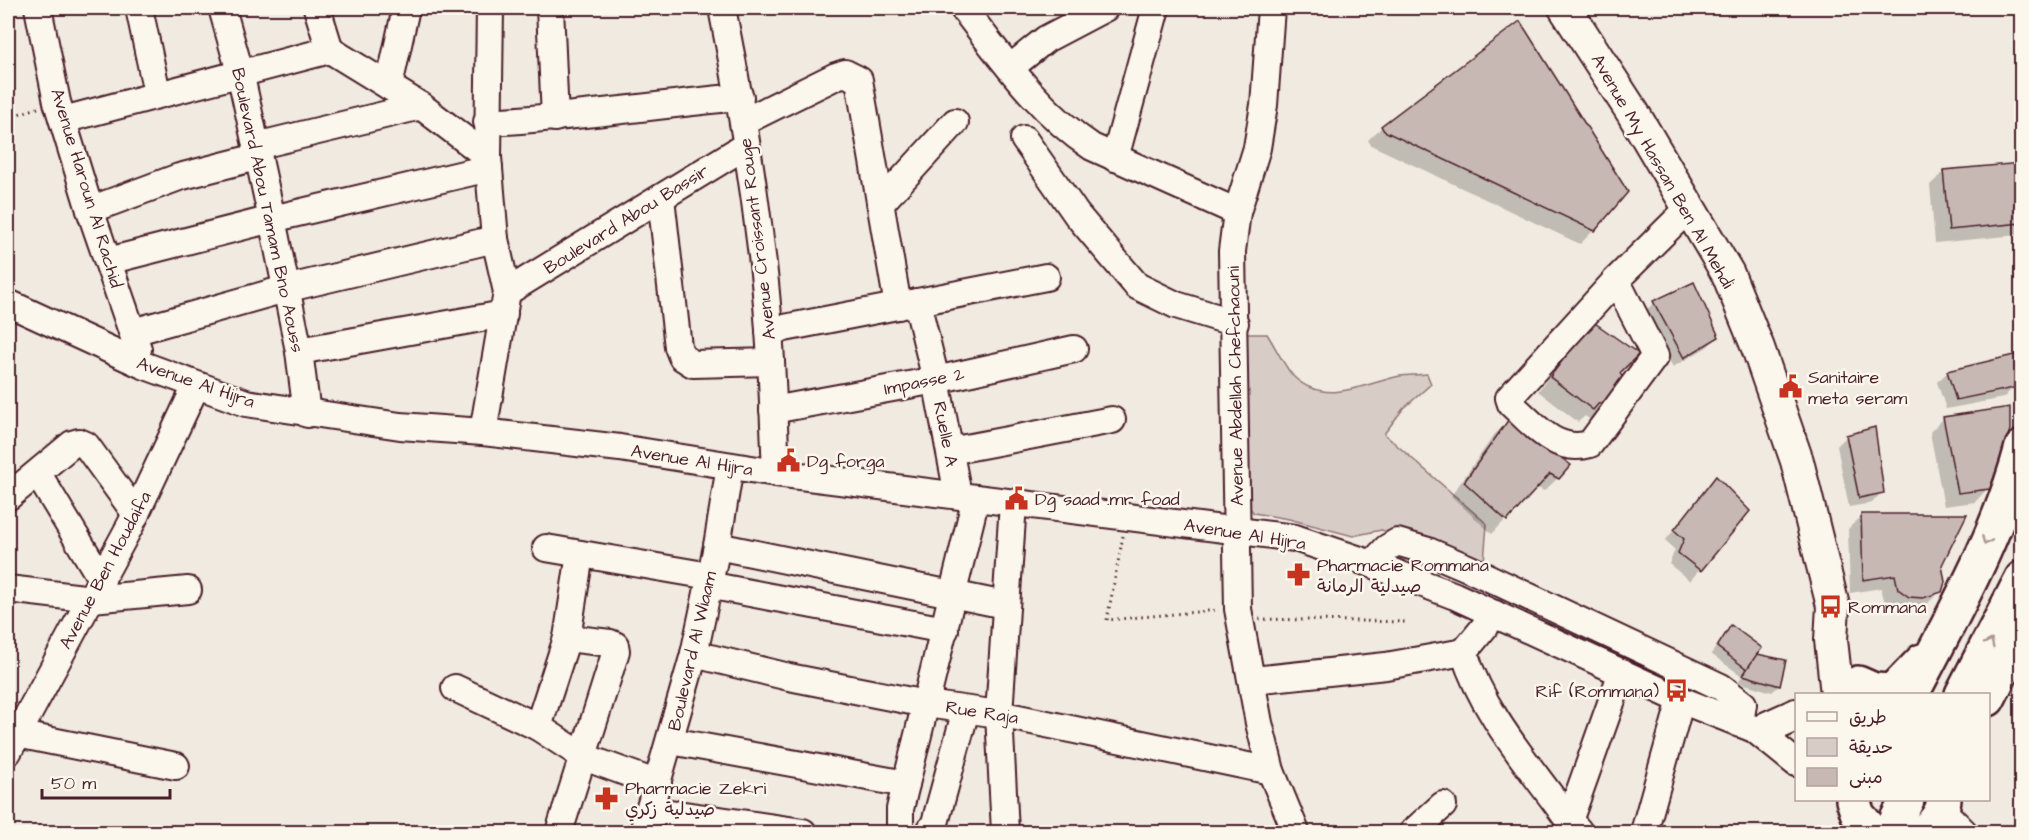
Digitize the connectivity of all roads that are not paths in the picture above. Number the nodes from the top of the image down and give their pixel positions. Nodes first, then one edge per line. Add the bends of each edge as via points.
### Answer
1 (38, 8) edge
2 (139, 8) edge
3 (222, 8) edge
4 (317, 8) edge
5 (406, 8) edge
6 (490, 8) edge
7 (550, 8) edge
8 (722, 8) edge
9 (963, 8) edge
10 (1105, 8) edge
11 (1156, 8) edge
12 (1271, 8) edge
13 (1565, 8) edge
14 (330, 50) junction
15 (1010, 68) junction
16 (240, 72) junction
17 (388, 86) junction
18 (157, 93) junction
19 (740, 96) junction
20 (421, 106) junction
21 (60, 111) junction
22 (555, 118) junction
23 (487, 122) junction
24 (955, 122) dead end
25 (744, 134) junction
26 (1024, 139) dead end
27 (257, 152) junction
28 (1115, 158) junction
29 (489, 162) junction
30 (662, 198) junction
31 (881, 203) junction
32 (1689, 208) junction
33 (90, 210) junction
34 (1237, 212) junction
35 (272, 219) junction
36 (495, 238) junction
37 (108, 261) junction
38 (1046, 277) dead end
39 (1616, 280) junction
40 (285, 289) junction
41 (8, 303) edge
42 (506, 303) junction
43 (907, 304) junction
44 (1235, 323) junction
45 (769, 331) junction
46 (133, 333) junction
47 (1074, 349) dead end
48 (299, 351) junction
49 (771, 362) junction
50 (143, 365) junction
51 (936, 380) junction
52 (196, 386) junction
53 (773, 410) junction
54 (307, 414) junction
55 (1112, 420) dead end
56 (483, 432) junction
57 (2022, 447) edge
58 (950, 452) junction
59 (730, 466) junction
60 (776, 473) junction
61 (38, 474) junction
62 (967, 496) junction
63 (8, 497) edge
64 (1013, 503) junction
65 (2022, 511) edge
66 (136, 514) junction
67 (1238, 530) junction
68 (717, 546) junction
69 (546, 548) dead end
70 (580, 554) junction
71 (1372, 564) junction
72 (1468, 568) junction
73 (2022, 579) edge
74 (709, 581) junction
75 (8, 589) edge
76 (97, 589) junction
77 (188, 590) dead end
78 (954, 594) junction
79 (1455, 596) junction
80 (1005, 605) junction
81 (1495, 614) junction
82 (1571, 615) junction
83 (945, 630) junction
84 (2022, 632) edge
85 (567, 638) junction
86 (1941, 638) junction
87 (1558, 643) junction
88 (1464, 652) junction
89 (694, 654) junction
90 (1622, 672) junction
91 (1253, 680) junction
92 (454, 688) dead end
93 (1843, 689) edge
94 (1913, 693) edge
95 (1935, 693) edge
96 (1963, 693) edge
97 (1990, 697) edge
98 (1681, 700) junction
99 (926, 704) junction
100 (966, 710) junction
101 (999, 714) junction
102 (1795, 716) edge
103 (538, 727) junction
104 (1754, 727) junction
105 (1795, 736) edge
106 (671, 741) junction
107 (12, 743) edge
108 (584, 757) junction
109 (1795, 761) edge
110 (176, 766) dead end
111 (1271, 771) junction
112 (658, 784) junction
113 (906, 784) junction
114 (1443, 805) dead end
115 (646, 821) edge
116 (1575, 827) edge
117 (560, 832) edge
118 (803, 832) edge
119 (900, 832) edge
120 (929, 832) edge
121 (1005, 832) edge
122 (1296, 832) edge
123 (1413, 832) edge
124 (1644, 832) edge

1 - 21 street, Avenue Haroun Al Rachid
2 - 18 street
3 - 16 street, Boulevard Abou Tamam Bno Aouss
4 - 14 street
5 - 17 street
6 - 23 street
7 - 22 street
8 - 19 street, Avenue Croissant Rouge
9 - 15 street
10 - 15 street via 1046,39
11 - 28 street
12 - 34 street, Avenue Abdellah Chefchaouni via 1257,148
13 - 32 main road, Avenue My Hassan Ben Al Mehdi
14 - 16 street
14 - 17 street
15 - 28 street via 1057,121 1092,147
16 - 18 street
16 - 27 street, Boulevard Abou Tamam Bno Aouss
17 - 20 street
18 - 21 street
19 - 22 street
19 - 25 street, Avenue Croissant Rouge
20 - 27 street
20 - 29 street
21 - 33 street, Avenue Haroun Al Rachid
22 - 23 street
23 - 29 street
24 - 31 street
25 - 30 street, Boulevard Abou Bassir
25 - 31 street, Boulevard Abou Bassir via 836,76 852,75 859,80 863,92
25 - 45 street, Avenue Croissant Rouge
26 - 44 street via 1077,215 1137,286 1176,305
27 - 33 street
27 - 35 street, Boulevard Abou Tamam Bno Aouss
28 - 34 street
29 - 35 street
29 - 36 street
30 - 42 street, Boulevard Abou Bassir
30 - 49 street via 682,357 693,364
31 - 43 street, Ruelle A
32 - 39 street
32 - 93 main road, Avenue My Hassan Ben Al Mehdi via 1728,274 1797,461 1834,614 1846,639
33 - 37 street, Avenue Haroun Al Rachid
34 - 44 street, Avenue Abdellah Chefchaouni via 1232,251
35 - 37 street
35 - 40 street, Boulevard Abou Tamam Bno Aouss
36 - 40 street
36 - 42 street
37 - 46 street, Avenue Haroun Al Rachid
38 - 43 street
39 - 39 street via 1655,356 1590,444 1578,448 1559,445 1511,404 1509,398
40 - 46 street
40 - 48 street, Boulevard Abou Tamam Bno Aouss
41 - 50 street, Avenue Al Hijra
42 - 48 street
42 - 56 street
43 - 45 street
43 - 51 street, Ruelle A
44 - 67 street, Avenue Abdellah Chefchaouni
45 - 49 street, Avenue Croissant Rouge
46 - 50 street, Avenue Haroun Al Rachid
47 - 51 street, Impasse 2
48 - 54 street, Boulevard Abou Tamam Bno Aouss
49 - 53 street, Avenue Croissant Rouge
50 - 52 street, Avenue Al Hijra
51 - 53 street, Impasse 2
51 - 58 street, Ruelle A
52 - 54 street, Avenue Al Hijra via 246,402
52 - 66 street, Avenue Ben Houdaifa
53 - 60 street, Avenue Croissant Rouge
54 - 56 street, Avenue Al Hijra
55 - 58 street
56 - 59 street, Avenue Al Hijra
57 -> 86 highway via 2014,476
58 - 62 street, Ruelle A
59 - 60 street, Avenue Al Hijra
59 - 68 street, Boulevard Al Wiaam
60 - 62 street, Avenue Al Hijra
61 - 63 street
61 - 66 street via 79,442 86,445
61 - 76 street
62 - 64 street, Avenue Al Hijra
62 - 78 street
64 - 67 street, Avenue Al Hijra
64 - 80 street
65 - 95 highway via 1972,625
66 - 76 street, Avenue Ben Houdaifa
67 - 71 street, Avenue Al Hijra via 1295,538
67 - 91 street, Avenue Abdellah Chefchaouni via 1239,614
68 - 74 street, Boulevard Al Wiaam
68 - 78 street
69 - 70 street
70 - 74 street
70 - 85 street
71 - 72 street via 1397,542
71 - 79 street, Avenue Al Hijra
72 - 79 street
72 - 82 street
96 -> 73 highway
74 - 83 street
74 - 89 street, Boulevard Al Wiaam
75 - 76 street
76 - 77 street
76 - 107 street, Avenue Ben Houdaifa
78 - 80 street
78 - 83 street
79 - 81 street, Avenue Al Hijra
80 - 101 street
81 - 87 street, Avenue Al Hijra
81 - 88 street
82 - 87 street
82 - 104 street via 1734,694
83 - 99 street
84 - 97 highway
85 - 103 street
85 - 108 street via 615,645
86 - 93 highway via 1893,691
86 - 94 highway
87 - 90 street, Avenue Al Hijra
88 - 91 street via 1386,666
88 - 116 street via 1489,707
89 - 99 street, Rue Raja
89 - 106 street, Boulevard Al Wiaam
90 - 98 street, Avenue Al Hijra
90 - 116 street
91 - 111 street, Avenue Abdellah Chefchaouni
92 - 103 street
98 - 104 street, Avenue Al Hijra
98 - 124 street
99 - 100 street, Rue Raja
99 - 113 street
100 - 101 street, Rue Raja
100 - 120 street via 936,823
101 - 111 street, Rue Raja
101 - 121 street
102 - 104 main road
103 - 108 street
104 - 105 street, Avenue Al Hijra
104 - 109 street, Avenue Al Hijra
106 - 112 street, Boulevard Al Wiaam
106 - 113 street
107 - 110 street
108 - 112 street
108 - 117 street
111 - 122 street, Avenue Abdellah Chefchaouni
112 - 115 street, Boulevard Al Wiaam
113 - 119 street
114 - 123 street
115 - 118 street

